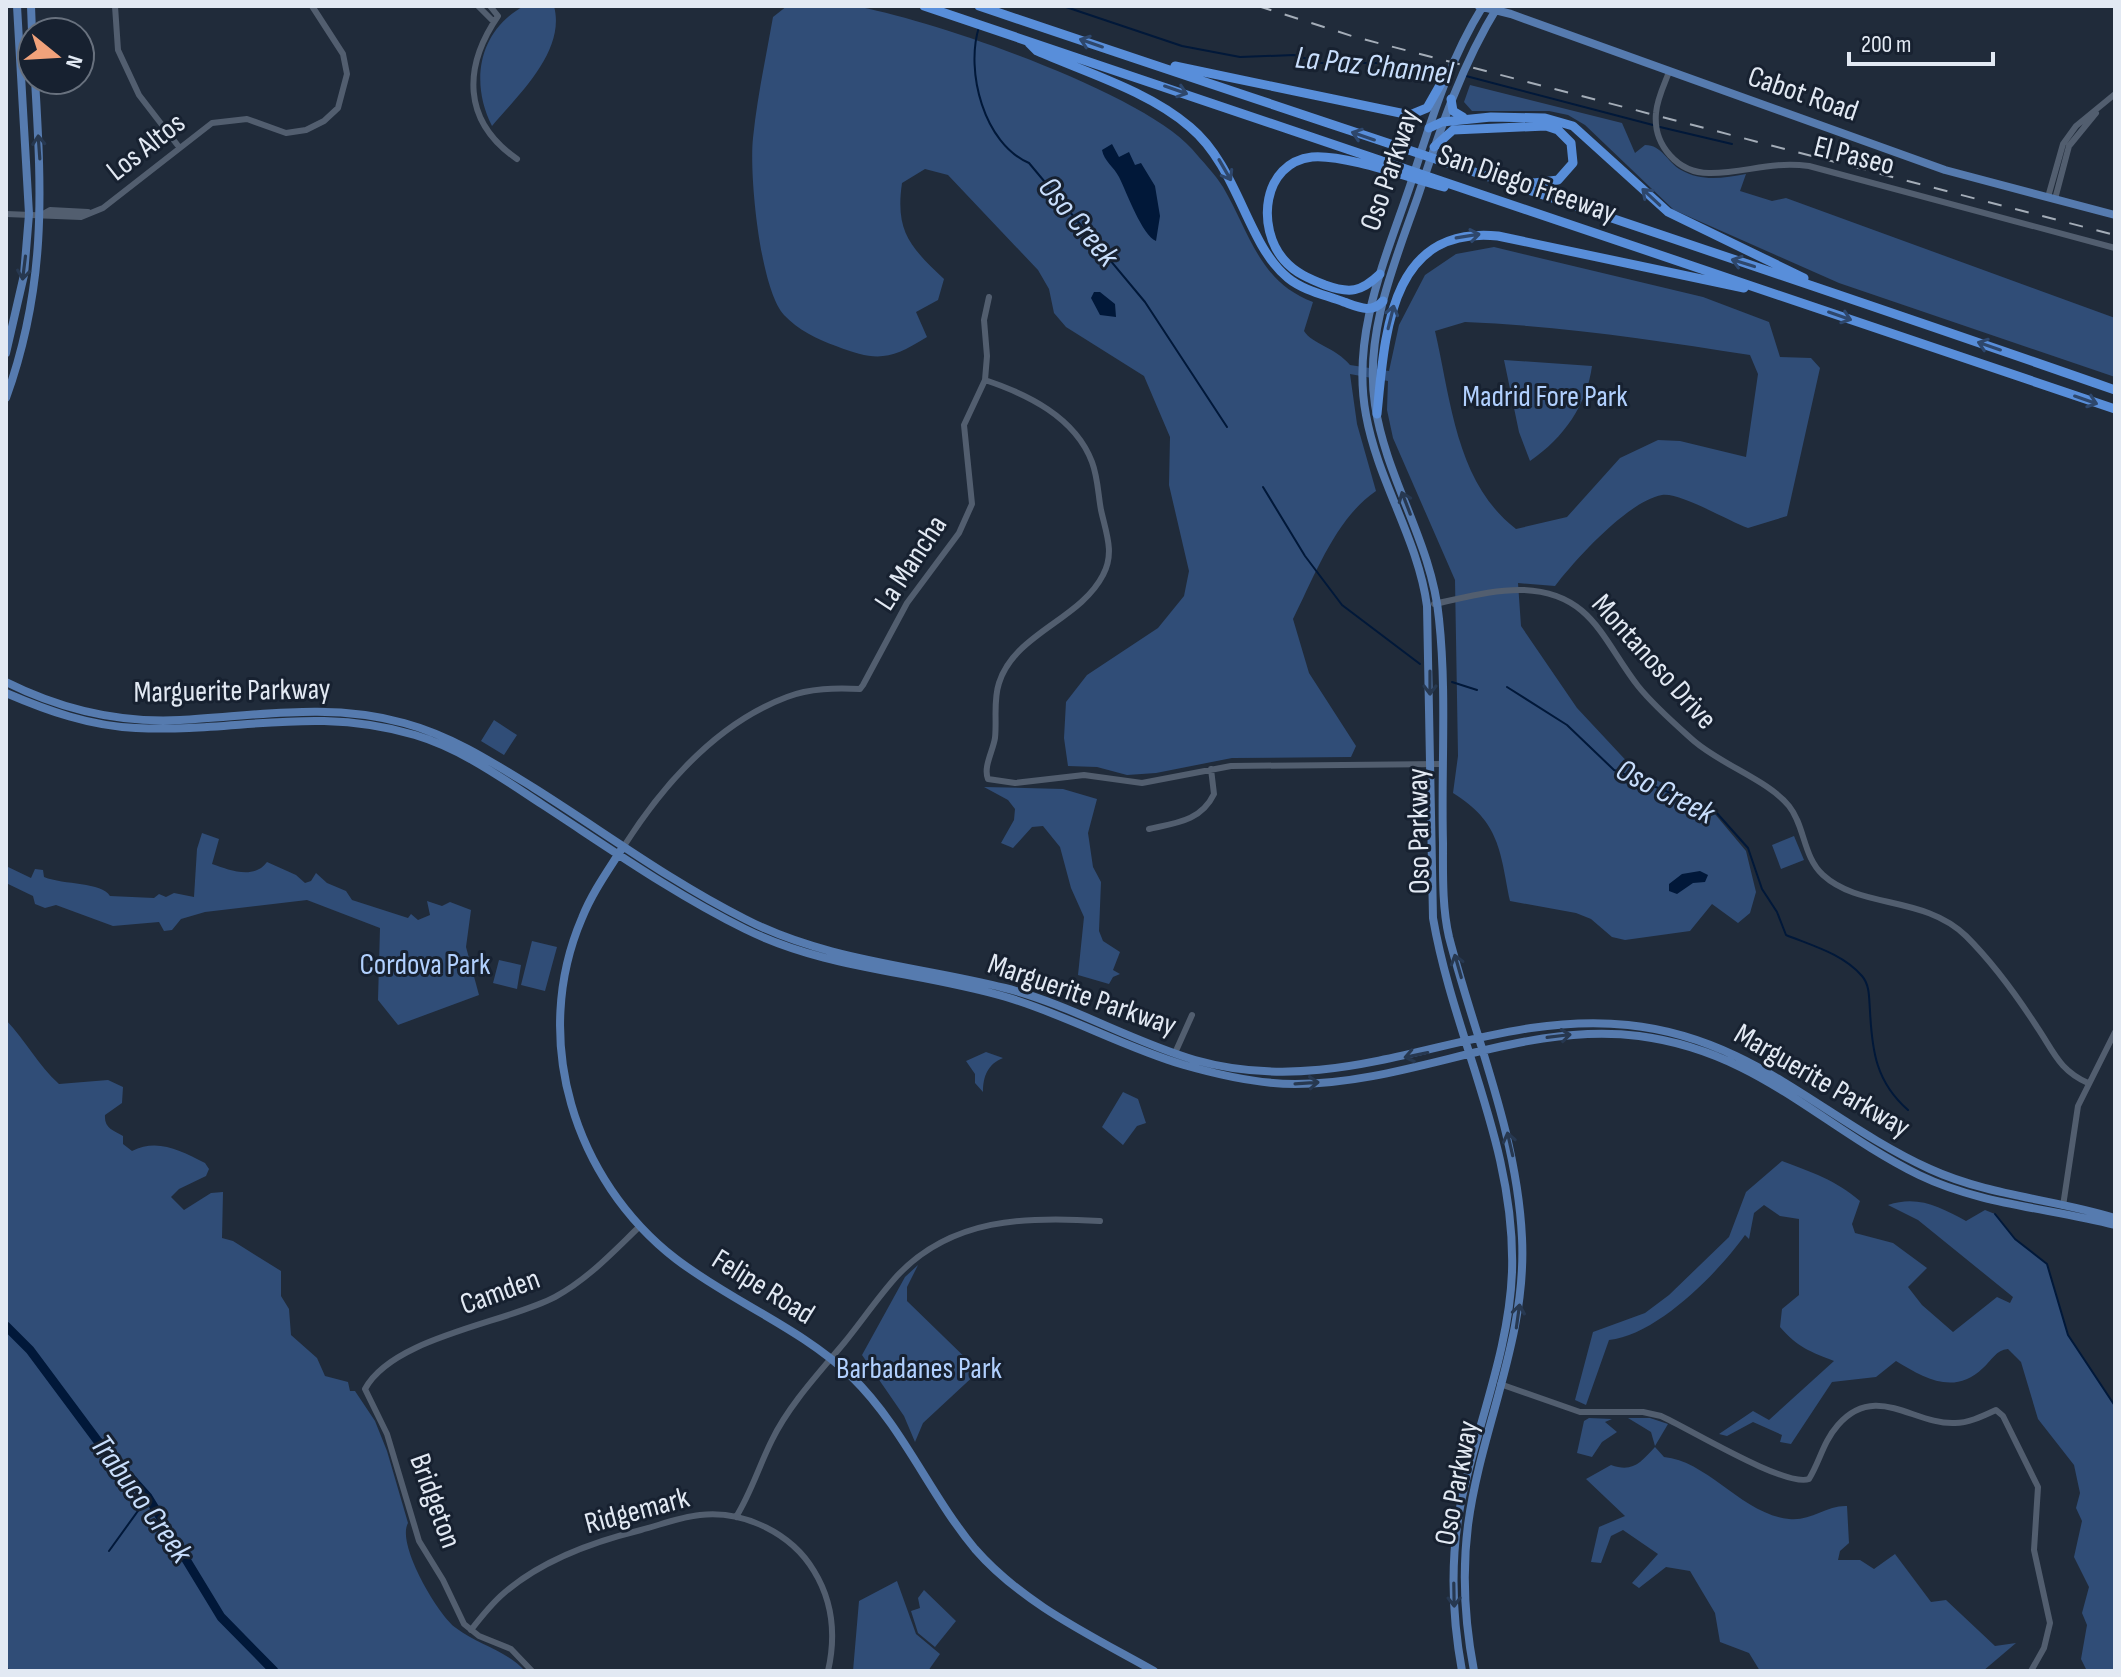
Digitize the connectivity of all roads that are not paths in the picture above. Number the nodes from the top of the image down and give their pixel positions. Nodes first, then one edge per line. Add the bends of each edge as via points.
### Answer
1 (17, 6) edge
2 (115, 6) edge
3 (312, 6) edge
4 (478, 6) edge
5 (490, 6) edge
6 (924, 6) edge
7 (979, 6) edge
8 (1481, 6) edge
9 (1497, 8) edge
10 (496, 19) junction
11 (1023, 39) junction
12 (1125, 55) junction
13 (1448, 71) joint
14 (1667, 76) junction
15 (1439, 93) junction
16 (2115, 94) edge
17 (36, 96) edge
18 (1452, 98) junction
19 (1470, 119) junction
20 (1442, 122) junction
21 (1428, 132) junction
22 (1437, 142) junction
23 (179, 147) junction
24 (517, 159) dead end
25 (1458, 168) junction
26 (2052, 198) junction
27 (1506, 202) junction
28 (6, 214) edge
29 (29, 214) junction
30 (41, 215) junction
31 (2115, 215) edge
32 (2115, 248) edge
33 (1380, 274) junction
34 (1817, 286) junction
35 (1781, 295) junction
36 (989, 297) dead end
37 (1383, 301) junction
38 (1369, 309) junction
39 (6, 353) edge
40 (1363, 360) junction
41 (1373, 365) junction
42 (985, 380) junction
43 (2115, 390) edge
44 (6, 398) edge
45 (2115, 409) edge
46 (1377, 414) junction
47 (1437, 604) junction
48 (1427, 606) junction
49 (6, 682) edge
50 (6, 693) edge
51 (1441, 764) junction
52 (1430, 765) junction
53 (1211, 769) junction
54 (1149, 829) dead end
55 (622, 850) junction
56 (1192, 1015) dead end
57 (2115, 1032) edge
58 (1480, 1040) junction
59 (1469, 1043) junction
60 (1483, 1050) junction
61 (1175, 1053) junction
62 (1472, 1053) junction
63 (2088, 1083) junction
64 (2062, 1209) junction
65 (2115, 1218) edge
66 (1100, 1221) dead end
67 (2115, 1225) edge
68 (639, 1227) junction
69 (830, 1358) junction
70 (1492, 1382) junction
71 (367, 1384) joint
72 (1503, 1384) junction
73 (736, 1517) junction
74 (471, 1630) junction
75 (532, 1671) edge
76 (828, 1671) edge
77 (1154, 1671) edge
78 (1462, 1671) edge
79 (1474, 1671) edge
80 (2031, 1671) edge

1 - 29 main road
2 - 23 street via 118,50 139,95
3 - 23 street, Los Altos via 343,54 347,74 338,108 306,130 286,133 247,119 212,123
4 - 10 street
5 - 10 street
6 - 11 highway, San Diego Freeway
12 -> 7 highway, San Diego Freeway
8 - 9 main road, Cabot Road
8 - 13 main road
9 - 14 main road, Cabot Road
9 - 18 main road, Oso Parkway
10 - 24 street via 477,51 472,89 496,142
11 -> 27 highway, San Diego Freeway
11 -> 38 highway via 1037,51 1161,106 1191,128 1227,171 1269,255 1287,278
12 - 15 highway via 1410,115 1427,108
25 -> 12 highway, San Diego Freeway
13 - 15 highway
14 - 26 main road, Cabot Road via 1945,170
14 - 32 street, El Paseo via 1655,121 1660,141 1685,167 1708,173 1763,164 1809,166
15 - 21 main road, Oso Parkway
16 - 26 street via 2069,146
30 -> 17 main road
18 - 19 highway via 1455,114
18 - 20 main road, Oso Parkway
19 - 20 highway
34 -> 19 highway via 1668,212 1573,126 1545,118
20 - 21 highway
20 - 22 main road, Oso Parkway
21 - 33 main road, Oso Parkway
22 - 25 highway via 1453,130 1546,126 1558,130 1573,149 1570,169 1548,184
22 - 37 main road, Oso Parkway
23 - 30 street, Los Altos via 103,208 81,217
34 -> 25 highway, San Diego Freeway
26 - 31 main road, Cabot Road
27 - 33 highway via 1333,158 1301,160 1279,175 1266,219 1283,259 1304,276 1348,292 1367,287
27 - 35 highway, San Diego Freeway
28 - 29 street, Los Altos
29 - 30 street, Los Altos
29 -> 39 main road via 24,275
30 - 44 main road via 32,311
33 - 38 main road, Oso Parkway
43 -> 34 highway, San Diego Freeway
35 -> 45 highway, San Diego Freeway
46 -> 35 highway via 1383,355 1399,289 1415,265 1450,240 1498,236
36 - 42 street
37 - 38 highway
37 - 41 main road, Oso Parkway
38 - 40 main road, Oso Parkway
40 - 41 main road
40 - 48 main road, Oso Parkway via 1370,435 1418,565
41 - 46 main road, Oso Parkway
42 - 53 street via 1030,397 1076,435 1093,463 1110,545 1099,583 1004,671 996,697 988,779 1015,783 1084,775 1142,783
42 - 55 street, La Mancha via 964,425 972,491 966,520 907,603 863,686 787,697 723,734 669,783
47 -> 46 main road, Oso Parkway
47 - 48 street, Montanoso Drive
47 - 51 main road, Oso Parkway
47 - 63 street, Montanoso Drive via 1525,590 1557,596 1585,613 1609,639 1639,687 1671,719 1713,756 1773,790 1790,807 1813,864 1823,875 1847,890 1915,907 1952,924 1983,956 2061,1066
48 -> 52 main road, Oso Parkway
49 - 55 main road, Marguerite Parkway via 58,704 130,719 304,709 403,722 487,758
50 - 55 main road, Marguerite Parkway via 55,713 131,728 304,718 349,721 417,736 482,766
51 - 52 street
58 -> 51 main road, Oso Parkway via 1446,918
52 - 53 street
52 - 59 main road, Oso Parkway via 1433,918
53 - 54 street via 1214,794 1203,812
55 - 61 main road, Marguerite Parkway via 795,941 1009,989
55 -> 62 main road, Marguerite Parkway via 696,904 793,950 1007,997 1171,1061 1229,1076 1312,1083
55 - 68 main road, Felipe Road via 589,901 573,943 560,1003 560,1044 578,1128 610,1191
56 - 61 street
57 - 63 street
58 - 59 main road, Marguerite Parkway
58 - 60 main road, Oso Parkway
58 - 64 main road, Marguerite Parkway via 1588,1023 1679,1035 1765,1068 1898,1153 1944,1175
59 -> 61 main road, Marguerite Parkway via 1364,1066 1277,1074
59 - 62 main road, Oso Parkway
60 - 62 main road, Marguerite Parkway
60 -> 64 main road, Marguerite Parkway via 1580,1034 1637,1036 1692,1047 1770,1080 1918,1174 1970,1195
72 -> 60 main road, Oso Parkway via 1519,1307 1520,1209 1511,1145
62 - 70 main road, Oso Parkway via 1499,1144 1511,1216 1510,1290
63 - 64 street via 2072,1127
64 - 65 main road, Marguerite Parkway
64 - 67 main road, Marguerite Parkway
66 - 69 street via 1016,1220 983,1224 947,1239 898,1275
68 - 69 main road, Felipe Road via 676,1260
68 - 71 street, Camden via 588,1276 553,1298 428,1341
69 - 73 street via 772,1439
69 - 77 main road, Felipe Road via 884,1414 954,1519 1000,1574 1044,1608
70 - 72 street
70 -> 78 main road, Oso Parkway via 1456,1536 1454,1613
71 - 74 street, Bridgeton via 365,1394 387,1434 419,1541
72 - 79 main road, Oso Parkway via 1468,1527 1465,1591
72 - 80 street via 1580,1412 1661,1416 1778,1475 1804,1482 1838,1426 1865,1409 1890,1405 1955,1423 1996,1410 2038,1487 2034,1550 2050,1623
73 - 74 street, Ridgemark via 699,1515 582,1546 505,1592
73 - 76 street, Ridgemark via 784,1538 802,1551 816,1574 831,1613 834,1643
74 - 75 street via 511,1649

